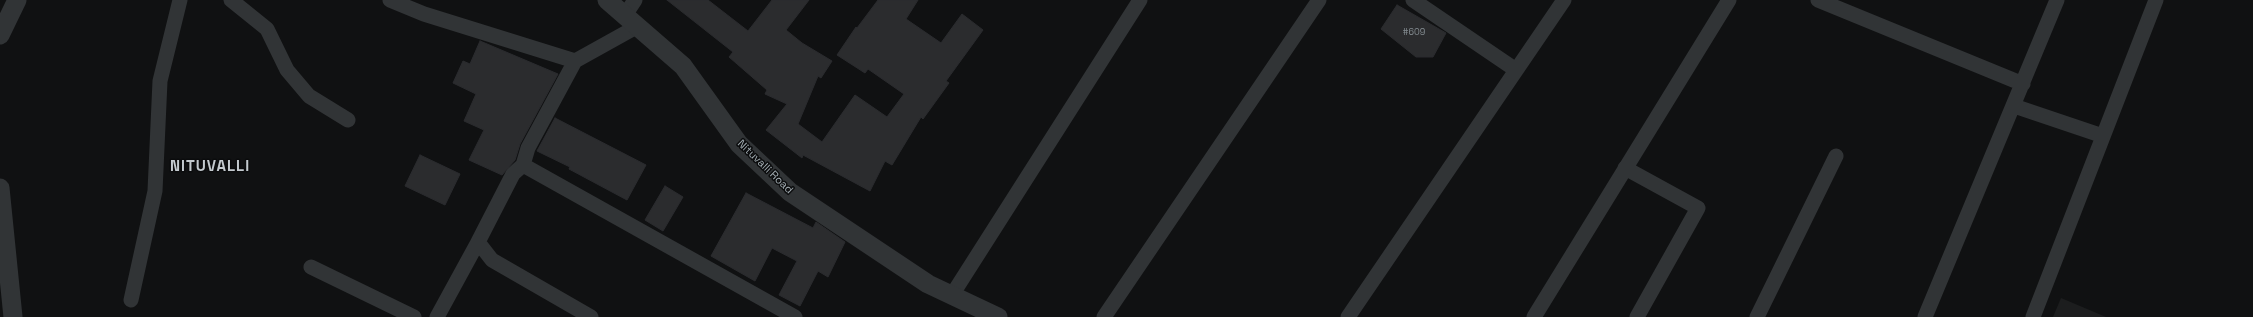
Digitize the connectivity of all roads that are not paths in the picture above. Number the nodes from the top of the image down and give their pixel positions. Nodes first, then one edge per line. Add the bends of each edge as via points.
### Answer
1 (17, 0) edge
2 (180, 0) edge
3 (231, 0) edge
4 (390, 0) edge
5 (607, 0) edge
6 (1140, 0) edge
7 (1319, 0) edge
8 (1414, 0) edge
9 (1564, 0) edge
10 (1729, 0) edge
11 (1818, 0) edge
12 (2058, 0) edge
13 (2156, 0) edge
14 (633, 14) edge
15 (0, 35) edge
16 (575, 61) junction
17 (1516, 70) junction
18 (2023, 84) junction
19 (2014, 106) junction
20 (348, 120) dead end
21 (2103, 136) junction
22 (1836, 156) dead end
23 (523, 165) junction
24 (1625, 168) junction
25 (0, 188) edge
26 (478, 242) junction
27 (311, 267) dead end
28 (952, 295) junction
29 (131, 300) dead end
30 (8, 311) edge
31 (414, 317) edge
32 (437, 317) edge
33 (591, 317) edge
34 (795, 317) edge
35 (998, 317) edge
36 (1104, 317) edge
37 (1348, 317) edge
38 (1534, 317) edge
39 (1637, 317) edge
40 (1756, 317) edge
41 (1925, 317) edge
42 (2032, 317) edge

1 - 15 street
2 - 29 street via 160,80 155,191
3 - 20 street via 267,29 287,70 309,96
4 - 16 street via 424,14
5 - 14 street, Nituvalli Road
6 - 28 street
7 - 36 street
8 - 17 street
9 - 17 street
10 - 24 street
11 - 18 street
12 - 18 street
13 - 21 street
14 - 16 street
14 - 28 street, Nituvalli Road via 683,66 739,144 790,192 928,284
16 - 23 street via 528,148
17 - 37 street
18 - 19 street
19 - 21 street
19 - 41 street
21 - 42 street
22 - 40 street
23 - 26 street via 513,174
23 - 34 street
24 - 38 street
24 - 39 street via 1698,208
25 - 30 street
26 - 32 street
26 - 33 street via 492,260
27 - 31 street
28 - 35 street, Nituvalli Road

